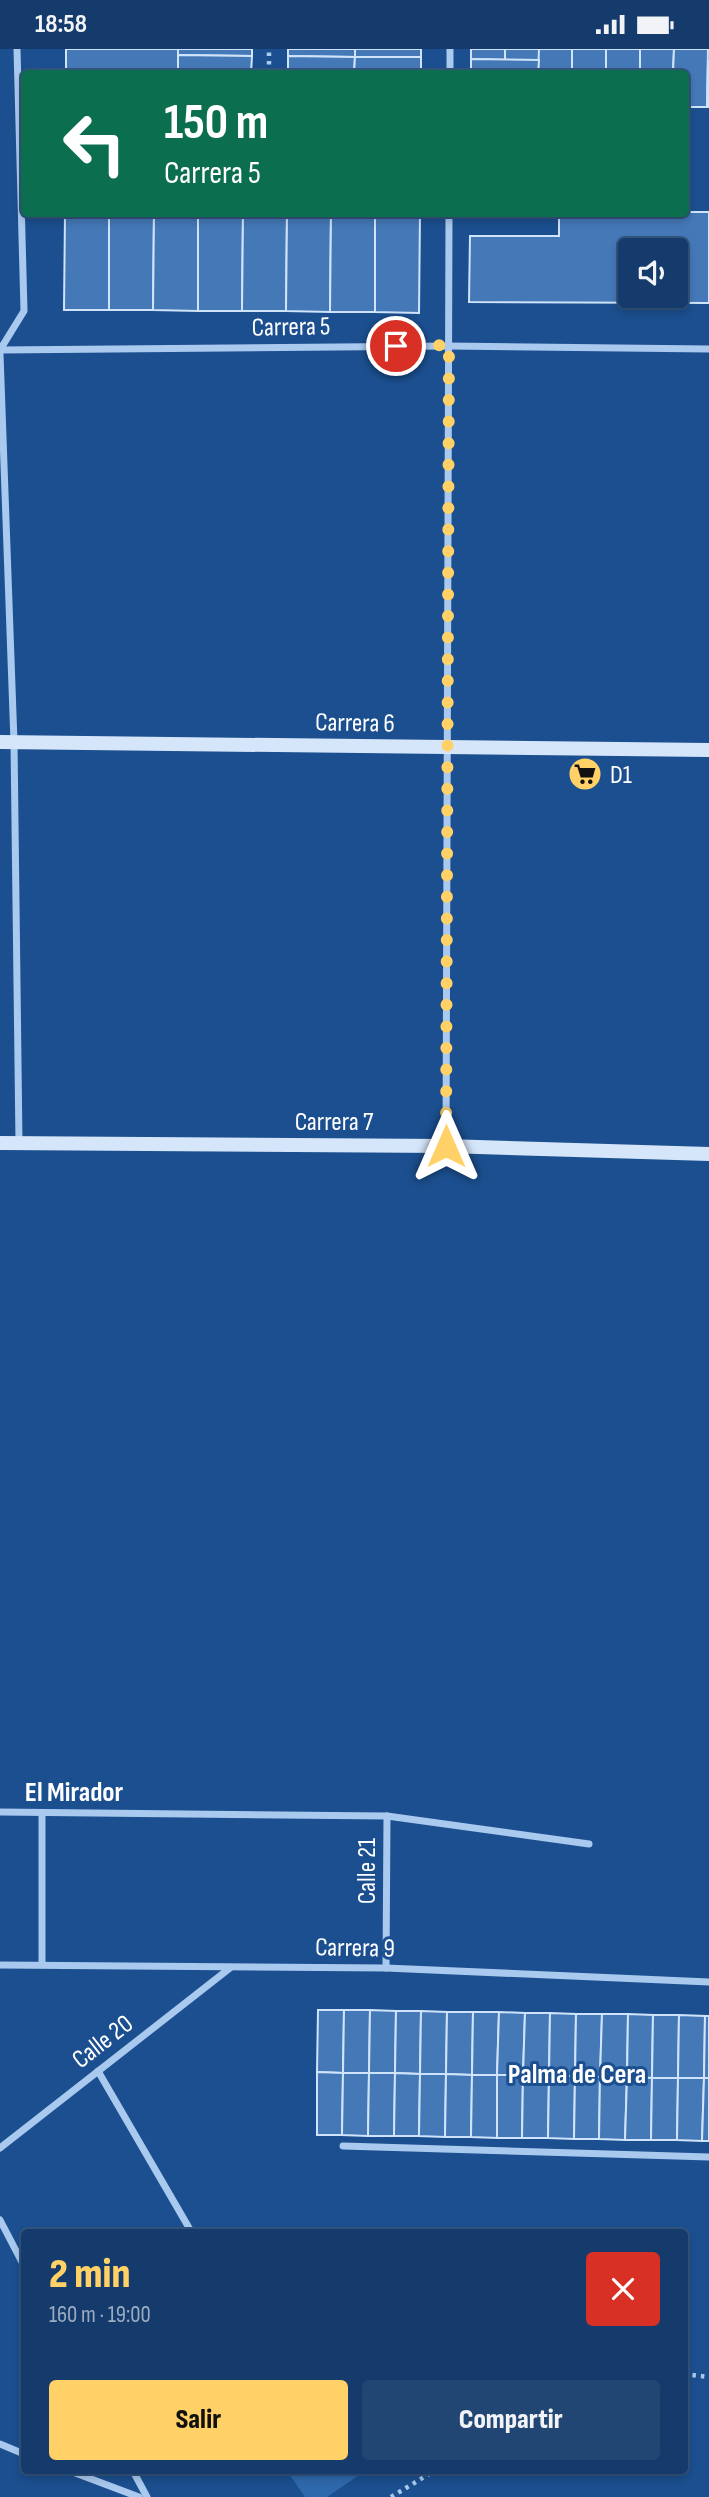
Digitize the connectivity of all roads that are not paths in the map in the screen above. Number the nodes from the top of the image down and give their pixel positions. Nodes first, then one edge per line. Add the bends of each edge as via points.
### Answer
1 (17, 49) edge
2 (450, 49) edge
3 (450, 70) edge
4 (21, 199) edge
5 (21, 217) edge
6 (450, 217) edge
7 (449, 345) junction
8 (709, 349) edge
9 (0, 351) edge
10 (7, 742) edge
11 (448, 748) junction
12 (709, 750) edge
13 (0, 1143) edge
14 (19, 1143) junction
15 (446, 1146) junction
16 (709, 1154) edge
17 (0, 1812) edge
18 (42, 1813) junction
19 (387, 1816) junction
20 (589, 1844) dead end
21 (42, 1964) junction
22 (0, 1965) edge
23 (230, 1967) junction
24 (386, 1968) junction
25 (709, 1982) edge
26 (98, 2071) junction
27 (343, 2146) dead end
28 (0, 2148) edge
29 (709, 2157) edge
30 (0, 2220) edge
31 (190, 2229) edge
32 (21, 2260) edge
33 (0, 2444) edge
34 (21, 2452) edge
35 (79, 2474) edge
36 (135, 2474) edge
37 (139, 2497) edge
38 (147, 2497) edge

1 - 4 street
2 - 3 street
5 - 9 street via 24,311
6 - 7 street
7 - 8 street, Carrera 5
7 - 9 street, Carrera 5
7 - 11 street
9 - 10 street
10 - 11 main road, Carrera 6
10 - 14 street
11 - 12 main road, Carrera 6
11 - 15 street
13 - 14 main road, Carrera 7
14 - 15 main road, Carrera 7
15 - 16 main road, Carrera 7
17 - 18 street
18 - 19 street
18 - 21 street
19 - 20 street
19 - 24 street, Calle 21
21 - 22 street, Carrera 9
21 - 23 street, Carrera 9
23 - 24 street, Carrera 9
23 - 26 street, Calle 20
24 - 25 street, Carrera 9
26 - 28 street, Calle 20
26 - 31 street
27 - 29 street
30 - 32 street
33 - 34 street
35 - 37 street
36 - 38 street

